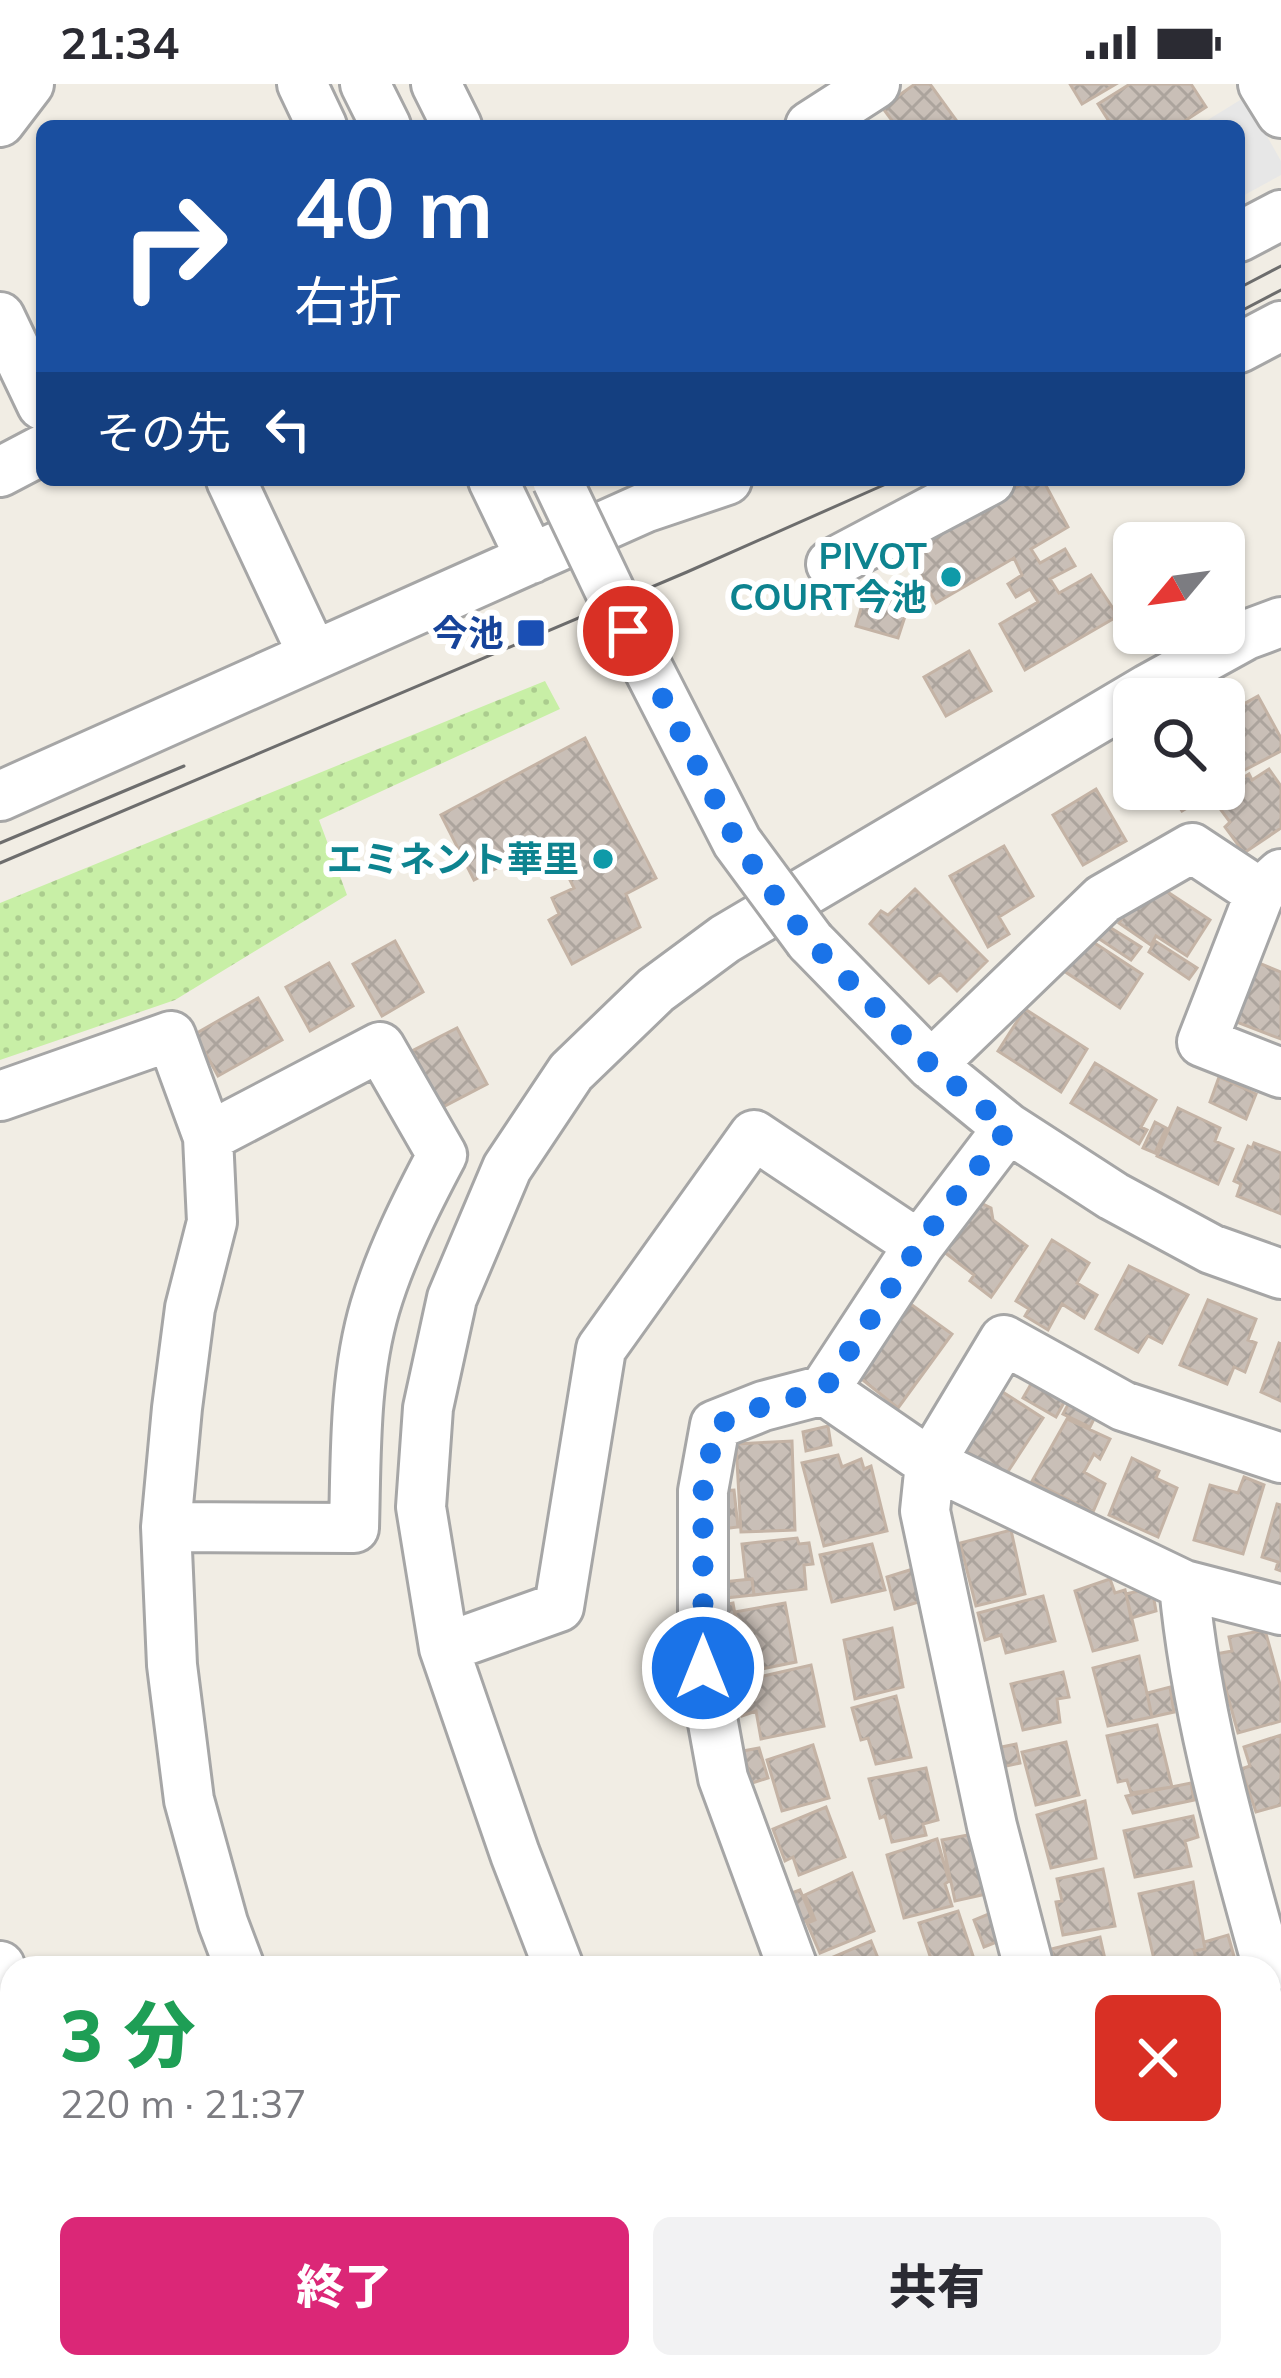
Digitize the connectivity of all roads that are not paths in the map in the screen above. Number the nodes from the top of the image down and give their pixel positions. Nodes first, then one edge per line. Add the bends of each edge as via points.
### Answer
1 (29, 84) edge
2 (302, 84) edge
3 (365, 84) edge
4 (436, 84) edge
5 (875, 84) edge
6 (1263, 84) edge
7 (1281, 113) edge
8 (319, 120) edge
9 (383, 120) edge
10 (454, 120) edge
11 (819, 120) edge
12 (0, 122) edge
13 (1281, 215) edge
14 (1245, 234) edge
15 (0, 317) edge
16 (1281, 326) edge
17 (1245, 345) edge
18 (36, 392) edge
19 (36, 453) edge
20 (0, 472) edge
21 (234, 486) edge
22 (496, 486) edge
23 (559, 486) edge
24 (688, 486) edge
25 (979, 486) edge
26 (636, 494) edge
27 (531, 559) junction
28 (831, 564) dead end
29 (1281, 622) edge
30 (313, 655) junction
31 (0, 796) edge
32 (1271, 884) edge
33 (931, 1065) junction
34 (1281, 1073) edge
35 (0, 1096) edge
36 (1008, 1128) junction
37 (208, 1137) junction
38 (919, 1245) junction
39 (1281, 1274) edge
40 (824, 1390) junction
41 (1281, 1458) edge
42 (930, 1463) junction
43 (166, 1527) junction
44 (1184, 1585) junction
45 (1281, 1610) edge
46 (444, 1648) junction
47 (235, 1956) edge
48 (554, 1956) edge
49 (789, 1956) edge
50 (1026, 1956) edge
51 (1264, 1956) edge

1 - 12 street
2 - 8 street
3 - 9 street
4 - 10 street
5 - 11 street
6 - 7 street
13 - 14 street
15 - 18 street
16 - 17 street
19 - 20 street
21 - 30 street
22 - 27 street
23 - 33 street, bridge via 737,842 810,941
24 - 26 street
25 - 28 street
26 - 27 street
27 - 30 street
29 - 46 street via 1148,689 724,939 656,990 571,1072 506,1168 452,1298 428,1408 421,1507
30 - 31 street
32 - 33 street via 1192,848 1102,899
32 - 34 street via 1202,1042
33 - 36 street
35 - 37 street via 171,1036
36 - 38 street
36 - 39 street via 1211,1249
37 - 43 street via 212,1222 190,1308
37 - 43 street via 380,1047 442,1155 374,1311 357,1405 354,1528
38 - 40 street
38 - 46 street via 754,1135 601,1348 559,1607
40 - 42 street
40 - 49 street via 716,1425 703,1491 703,1668 723,1778
41 - 42 street via 1123,1406 1004,1340
42 - 44 street
42 - 50 street via 925,1511
43 - 47 street via 189,1800
44 - 45 street
44 - 51 street via 1215,1772
46 - 48 street

